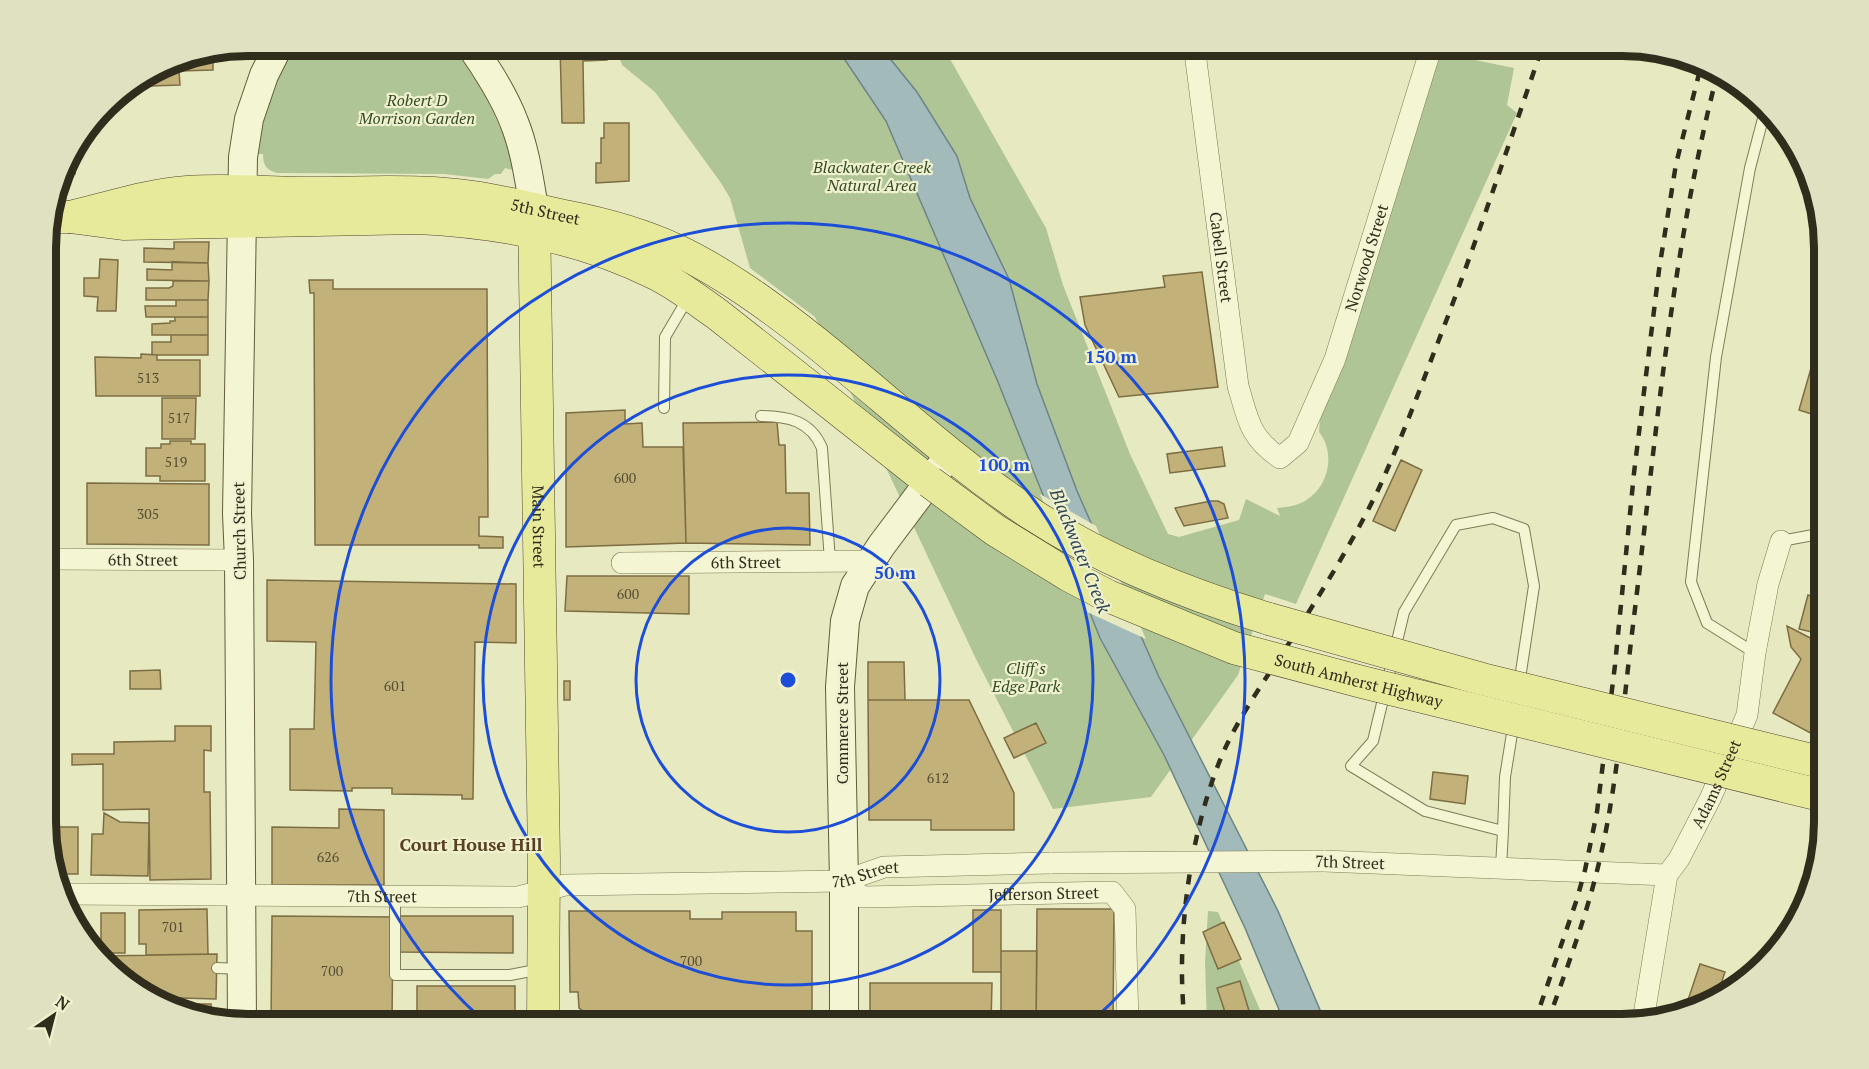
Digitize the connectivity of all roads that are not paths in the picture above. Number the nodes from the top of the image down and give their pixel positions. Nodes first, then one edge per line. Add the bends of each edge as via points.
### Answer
1 (274, 56) edge
2 (478, 56) edge
3 (1195, 56) edge
4 (1429, 56) edge
5 (1763, 118) edge
6 (242, 207) junction
7 (59, 217) edge
8 (534, 219) junction
9 (690, 295) junction
10 (664, 408) dead end
11 (761, 416) dead end
12 (950, 454) junction
13 (1280, 458) joint
14 (930, 482) junction
15 (1813, 535) edge
16 (1781, 541) joint
17 (56, 559) edge
18 (239, 560) junction
19 (830, 561) junction
20 (870, 561) junction
21 (622, 563) dead end
22 (1755, 653) junction
23 (1813, 760) edge
24 (1813, 793) edge
25 (1503, 831) junction
26 (1501, 867) junction
27 (1668, 875) junction
28 (844, 881) junction
29 (543, 890) junction
30 (70, 894) edge
31 (241, 895) junction
32 (395, 897) junction
33 (543, 969) junction
34 (1645, 1012) edge
35 (240, 1013) edge
36 (1128, 1013) edge
37 (543, 1014) edge
38 (844, 1014) edge

1 - 6 main road, Church Street via 249,119
2 - 8 main road, Main Street via 514,121 528,171
3 - 13 street, Cabell Street via 1238,386 1251,428 1264,447
4 - 13 street, Norwood Street via 1335,359 1298,443
5 - 22 lane via 1750,168 1716,357 1691,582 1707,622
6 - 7 main road, 5th Street via 185,192
6 - 8 main road, 5th Street via 391,191 489,198
6 - 18 main road, Church Street
8 - 9 main road, 5th Street via 658,275
8 - 12 main road, 5th Street via 581,219 676,250 746,291
8 - 29 main road, Main Street
9 - 10 lane via 665,337
9 - 14 main road, 5th Street
11 - 19 lane via 798,420 819,441
12 - 14 main road, Commerce Street
12 - 23 main road, South Amherst Highway, bridge via 1065,534 1129,567 1224,605 1482,680
14 - 20 main road, Commerce Street
14 - 24 main road, South Amherst Highway, bridge via 995,530 1068,575 1108,596 1234,648
15 - 16 lane
16 - 22 street, Adams Street
17 - 18 street, 6th Street
18 - 31 main road, Church Street
19 - 20 street, 6th Street
19 - 21 street, 6th Street
20 - 28 main road, Commerce Street via 855,586 845,621 842,654
22 - 27 street, Adams Street via 1747,715 1710,799
25 - 25 lane via 1425,811 1351,766 1373,741 1404,612 1455,525 1493,518 1524,530 1534,586 1505,777
25 - 26 lane
26 - 27 street, 7th Street
26 - 28 street, 7th Street, bridge via 1324,861 1052,863 884,867
27 - 34 street, Adams Street
28 - 29 street, 7th Street via 565,885
28 - 36 street, Jefferson Street via 862,897 1112,892 1125,909
28 - 38 main road, Commerce Street
29 - 32 street, 7th Street via 518,897
29 - 33 main road, Main Street
30 - 31 street, 7th Street
31 - 32 street, 7th Street
31 - 35 main road, Church Street via 229,968
32 - 33 lane via 395,975 510,975
33 - 37 main road, Main Street

